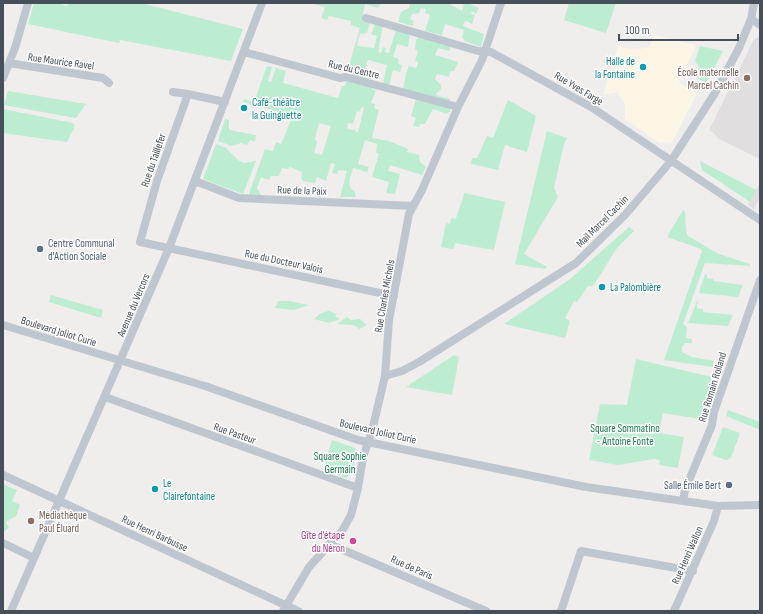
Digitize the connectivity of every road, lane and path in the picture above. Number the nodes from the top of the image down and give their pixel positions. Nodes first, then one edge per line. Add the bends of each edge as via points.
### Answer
1 (28, 3) edge
2 (262, 3) edge
3 (501, 3) edge
4 (754, 3) edge
5 (366, 18) dead end
6 (751, 19) junction
7 (760, 25) edge
8 (486, 50) junction
9 (244, 52) junction
10 (9, 63) junction
11 (3, 78) edge
12 (109, 83) dead end
13 (173, 92) dead end
14 (188, 94) junction
15 (225, 102) junction
16 (458, 107) junction
17 (671, 161) junction
18 (195, 181) junction
19 (413, 206) junction
20 (760, 220) edge
21 (169, 248) junction
22 (760, 280) edge
23 (394, 296) junction
24 (3, 325) edge
25 (122, 360) junction
26 (385, 376) junction
27 (105, 397) junction
28 (368, 442) junction
29 (3, 475) edge
30 (358, 488) junction
31 (59, 501) junction
32 (683, 501) junction
33 (760, 505) edge
34 (718, 506) junction
35 (3, 543) edge
36 (329, 544) junction
37 (34, 558) junction
38 (693, 571) junction
39 (284, 608) edge
40 (11, 611) edge
41 (298, 611) edge
42 (486, 611) edge
43 (561, 611) edge
44 (674, 611) edge

1 - 10 street
2 - 9 street, Avenue du Vercors
3 - 8 street, Rue Charles Michels
4 - 6 street, Mail Marcel Cachin
5 - 8 street, Rue Yves Farge via 478,51
6 - 7 street
6 - 17 street, Mail Marcel Cachin via 715,93
8 - 16 street, Rue Charles Michels
8 - 17 street, Rue Yves Farge via 564,91
9 - 15 street, Avenue du Vercors
9 - 16 street, Rue du Centre via 340,78 346,76
10 - 11 street
10 - 12 street, Rue Maurice Ravel via 15,66 103,78
13 - 14 street
14 - 15 street
14 - 21 street, Rue du Taillefer via 140,238 140,242
15 - 18 street, Avenue du Vercors
16 - 19 street, Rue Charles Michels via 438,156
17 - 20 street, Rue Yves Farge
17 - 26 street, Mail Marcel Cachin via 625,215 576,263 419,362
18 - 19 street, Rue de la Paix via 239,198
18 - 21 street, Avenue du Vercors
19 - 23 street, Rue Charles Michels via 409,214
21 - 23 street, Rue du Docteur Valois
21 - 25 street, Avenue du Vercors
22 - 32 street, Rue Romain Rolland via 714,412 712,425 685,490
23 - 26 street, Rue Charles Michels via 389,320
24 - 25 street, Boulevard Joliot Curie
25 - 27 street, Avenue du Vercors
25 - 28 street, Boulevard Joliot Curie
26 - 28 street, Rue Charles Michels
27 - 30 street, Rue Pasteur
27 - 31 street, Avenue du Vercors
28 - 30 street, Rue Charles Michels via 362,458
28 - 32 street, Boulevard Joliot Curie via 556,482
29 - 31 street, Rue Henri Barbusse
30 - 36 street, Rue Charles Michels via 347,523
31 - 37 street, Avenue du Vercors
31 - 39 street, Rue Henri Barbusse
32 - 34 street, Boulevard Joliot Curie
33 - 34 street, Boulevard Joliot Curie
34 - 38 street, Rue Henri Wallon
35 - 37 street
36 - 39 street, Rue Charles Michels via 310,567
36 - 42 street, Rue de Paris
37 - 40 street, Avenue du Vercors
38 - 43 street via 581,551
38 - 44 street, Rue Henri Wallon
39 - 41 street, Rue Henri Barbusse

